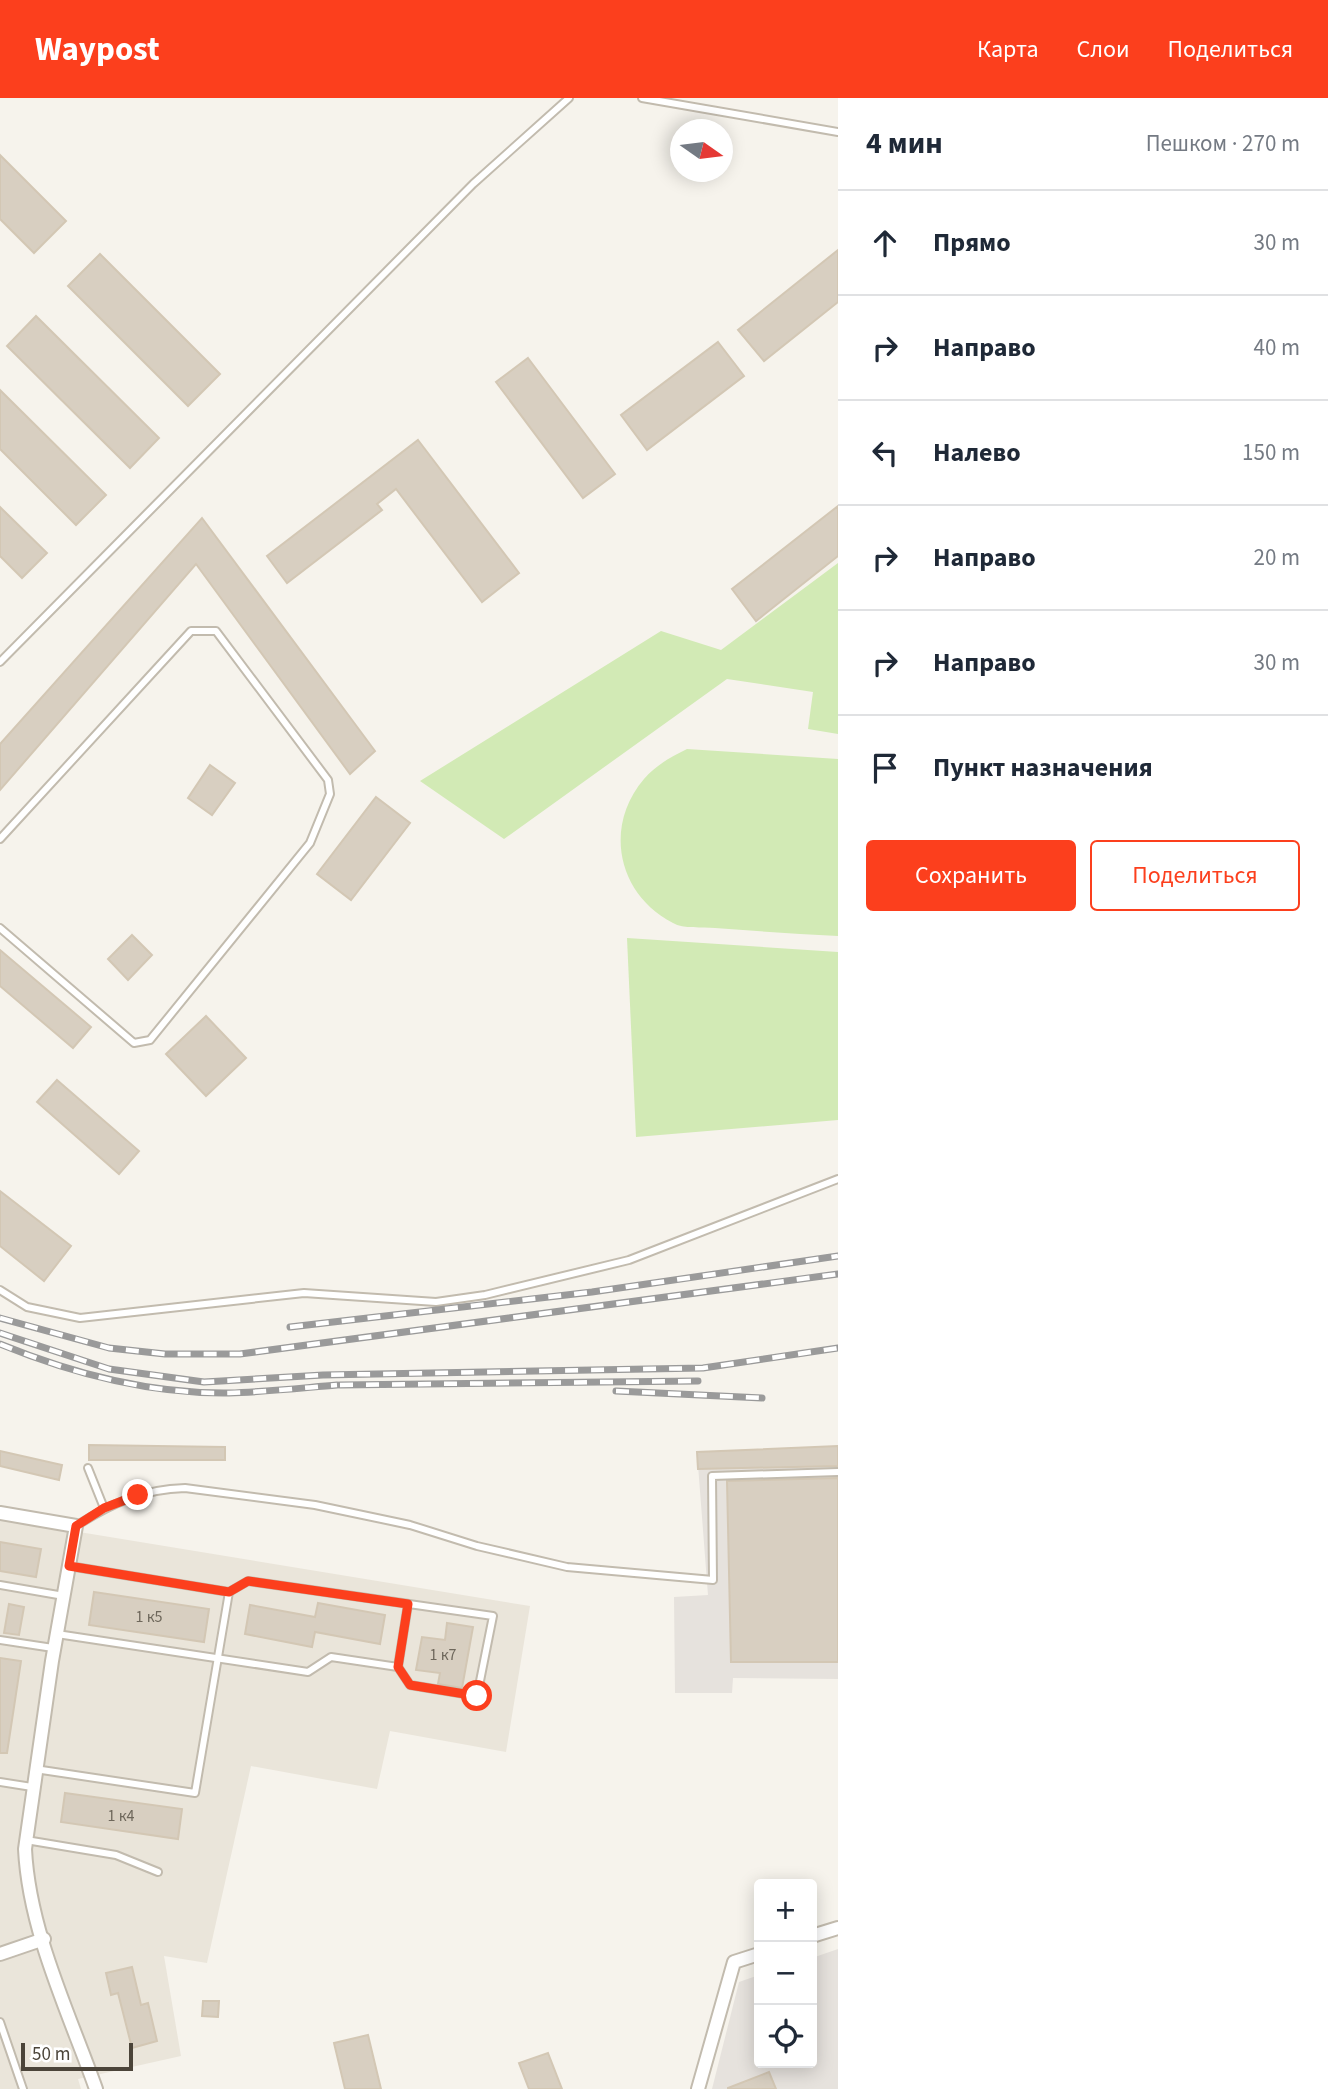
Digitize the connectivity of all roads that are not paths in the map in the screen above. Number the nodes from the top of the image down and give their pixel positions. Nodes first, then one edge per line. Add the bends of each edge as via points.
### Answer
1 (569, 98) edge
2 (642, 98) edge
3 (838, 132) edge
4 (0, 662) edge
5 (0, 839) edge
6 (0, 929) edge
7 (838, 1179) edge
8 (0, 1290) edge
9 (88, 1468) dead end
10 (838, 1472) edge
11 (104, 1508) junction
12 (0, 1513) edge
13 (76, 1526) junction
14 (69, 1566) junction
15 (0, 1585) edge
16 (229, 1592) junction
17 (64, 1596) junction
18 (408, 1604) junction
19 (57, 1634) junction
20 (0, 1640) edge
21 (54, 1648) junction
22 (218, 1658) junction
23 (398, 1667) junction
24 (35, 1769) junction
25 (0, 1782) edge
26 (32, 1787) junction
27 (26, 1840) junction
28 (158, 1872) dead end
29 (838, 1928) edge
30 (817, 1934) edge
31 (44, 1939) junction
32 (0, 1954) edge
33 (754, 1956) edge
34 (0, 2022) edge
35 (2, 2036) edge
36 (23, 2089) edge
37 (96, 2089) edge
38 (698, 2089) edge

1 - 4 lane via 473,184
2 - 3 lane
5 - 6 lane via 191,631 216,631 328,780 330,794 310,843 150,1040 134,1043
7 - 8 lane via 629,1260 485,1295 436,1302 304,1293 80,1318 27,1307
9 - 11 lane
10 - 11 lane via 712,1476 713,1580 567,1567 410,1525 316,1505 208,1490 164,1488
11 - 13 lane
12 - 13 street
13 - 14 street
14 - 16 lane
14 - 17 street
15 - 17 lane
16 - 18 lane via 248,1581
16 - 22 lane
17 - 19 street
18 - 23 lane
18 - 23 lane via 493,1616 477,1696 410,1685
19 - 21 street
19 - 22 lane
20 - 21 lane
21 - 24 street
22 - 23 lane via 308,1672 331,1657
22 - 24 lane via 195,1793
24 - 26 street
25 - 26 lane
26 - 27 street
27 - 28 lane via 116,1855
27 - 31 street via 26,1869
29 - 30 street
31 - 32 street
31 - 37 street
33 - 38 street via 734,1962
34 - 35 lane
35 - 36 lane

